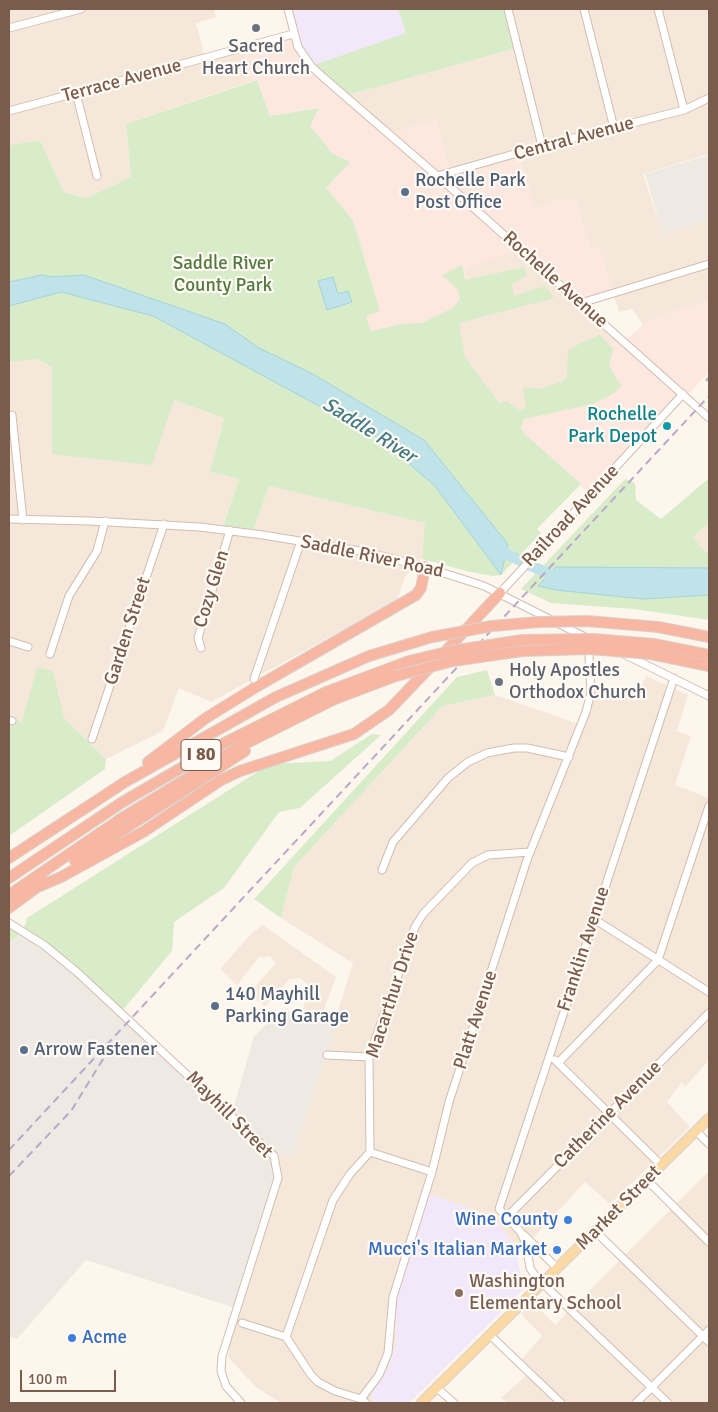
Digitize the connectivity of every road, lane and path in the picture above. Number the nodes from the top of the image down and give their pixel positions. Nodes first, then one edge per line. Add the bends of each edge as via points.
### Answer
1 (81, 9) edge
2 (288, 9) edge
3 (508, 9) edge
4 (584, 9) edge
5 (658, 9) edge
6 (53, 12) edge
7 (9, 28) edge
8 (293, 34) junction
9 (76, 93) junction
10 (709, 98) edge
11 (684, 110) junction
12 (9, 111) edge
13 (614, 128) junction
14 (542, 146) junction
15 (97, 176) dead end
16 (437, 176) junction
17 (709, 264) edge
18 (581, 303) junction
19 (682, 394) junction
20 (12, 415) dead end
21 (709, 418) edge
22 (9, 520) edge
23 (23, 520) junction
24 (105, 522) junction
25 (164, 524) junction
26 (230, 530) junction
27 (301, 541) junction
28 (425, 567) junction
29 (500, 593) junction
30 (709, 637) edge
31 (9, 641) edge
32 (592, 641) junction
33 (28, 648) dead end
34 (201, 648) dead end
35 (653, 649) junction
36 (50, 654) dead end
37 (709, 655) edge
38 (709, 666) edge
39 (674, 678) junction
40 (254, 679) dead end
41 (709, 696) edge
42 (305, 713) junction
43 (92, 739) dead end
44 (569, 757) junction
45 (103, 795) junction
46 (709, 806) edge
47 (530, 852) junction
48 (9, 858) edge
49 (382, 870) dead end
50 (9, 878) edge
51 (40, 886) junction
52 (9, 895) edge
53 (9, 908) edge
54 (594, 919) junction
55 (11, 924) edge
56 (658, 960) junction
57 (709, 992) edge
58 (709, 1013) edge
59 (549, 1054) junction
60 (327, 1055) dead end
61 (370, 1057) junction
62 (558, 1063) junction
63 (610, 1114) junction
64 (709, 1118) edge
65 (696, 1131) junction
66 (709, 1144) edge
67 (370, 1152) junction
68 (662, 1165) junction
69 (432, 1172) junction
70 (647, 1180) junction
71 (507, 1217) junction
72 (518, 1229) junction
73 (596, 1231) junction
74 (709, 1242) edge
75 (557, 1268) junction
76 (542, 1283) junction
77 (242, 1323) dead end
78 (709, 1330) edge
79 (490, 1334) junction
80 (703, 1336) junction
81 (286, 1337) junction
82 (709, 1342) edge
83 (437, 1388) junction
84 (652, 1388) junction
85 (363, 1401) edge
86 (241, 1403) edge
87 (421, 1403) edge
88 (454, 1403) edge
89 (561, 1403) edge
90 (636, 1403) edge
91 (668, 1403) edge

1 - 6 street
2 - 8 street, Rochelle Avenue
3 - 14 street
4 - 13 street
5 - 11 street
6 - 7 street
8 - 9 street, Terrace Avenue
8 - 16 street, Rochelle Avenue via 311,66
9 - 12 street, Terrace Avenue
9 - 15 street
10 - 11 street, Central Avenue
11 - 13 street, Central Avenue
13 - 14 street, Central Avenue
14 - 16 street, Central Avenue
16 - 18 street, Rochelle Avenue
17 - 18 street
18 - 19 street, Rochelle Avenue
19 - 21 street, Rochelle Avenue
19 - 29 street, Railroad Avenue
20 - 23 street
22 - 23 street, Saddle River Road
23 - 24 street, Saddle River Road
24 - 25 street, Saddle River Road
24 - 36 street via 97,551 69,596
25 - 26 street, Saddle River Road
25 - 43 street, Garden Street
26 - 27 street, Saddle River Road
26 - 34 street, Cozy Glen via 198,638
27 - 28 street, Saddle River Road via 366,552
27 - 40 street
28 - 29 street, Saddle River Road
28 - 45 highway via 416,596 206,718
29 - 32 street, Saddle River Road
29 - 51 highway via 390,710 369,725 354,734 240,770 143,832
30 - 45 highway, I 80, bridge via 658,627 587,621 492,626 432,637 369,656 294,688
31 - 33 street
32 - 39 street, Saddle River Road
32 - 44 street, Platt Avenue via 589,658 591,692
35 - 37 highway, I 80
35 - 38 highway, I 80
35 - 42 highway, I 80, bridge via 522,650 453,660 356,690
35 - 50 highway, I 80, bridge via 593,639 522,640 451,650 409,661 326,692 222,744 121,803
39 - 41 street, Saddle River Road
39 - 54 street, Franklin Avenue
42 - 51 highway
42 - 52 highway, I 80 via 161,793
44 - 47 street, Platt Avenue
44 - 49 street via 514,748 487,753 468,762 448,778 394,842
45 - 48 highway, I 80
46 - 56 street
47 - 61 street, Macarthur Drive via 488,855 472,863 423,914 409,938
47 - 69 street, Platt Avenue via 449,1102
51 - 53 highway
54 - 56 street
54 - 59 street, Franklin Avenue
55 - 86 street, Mayhill Street via 77,972 274,1156 278,1178 222,1356 221,1371 226,1386
56 - 57 street
56 - 62 street
58 - 63 street, Catherine Avenue
59 - 62 street
59 - 71 street, Franklin Avenue via 499,1209
60 - 61 street
61 - 67 street, Macarthur Drive
62 - 63 street
63 - 68 street
63 - 71 street, Catherine Avenue
64 - 65 main road, Market Street
65 - 66 street
65 - 68 main road, Market Street
67 - 69 street
67 - 81 street via 342,1185 326,1215
68 - 70 main road, Market Street
69 - 85 street, Platt Avenue via 393,1297 388,1353
70 - 73 main road, Market Street
70 - 74 street
71 - 72 street
72 - 75 street
72 - 76 street via 526,1243 530,1268
73 - 75 main road, Market Street
73 - 80 street
75 - 76 main road, Market Street
76 - 79 main road, Market Street
76 - 84 street
77 - 81 street
78 - 80 street
79 - 83 main road, Market Street
79 - 89 street
80 - 82 street
80 - 84 street
81 - 85 street via 318,1382
83 - 87 main road, Market Street
83 - 88 street
84 - 90 street
84 - 91 street

